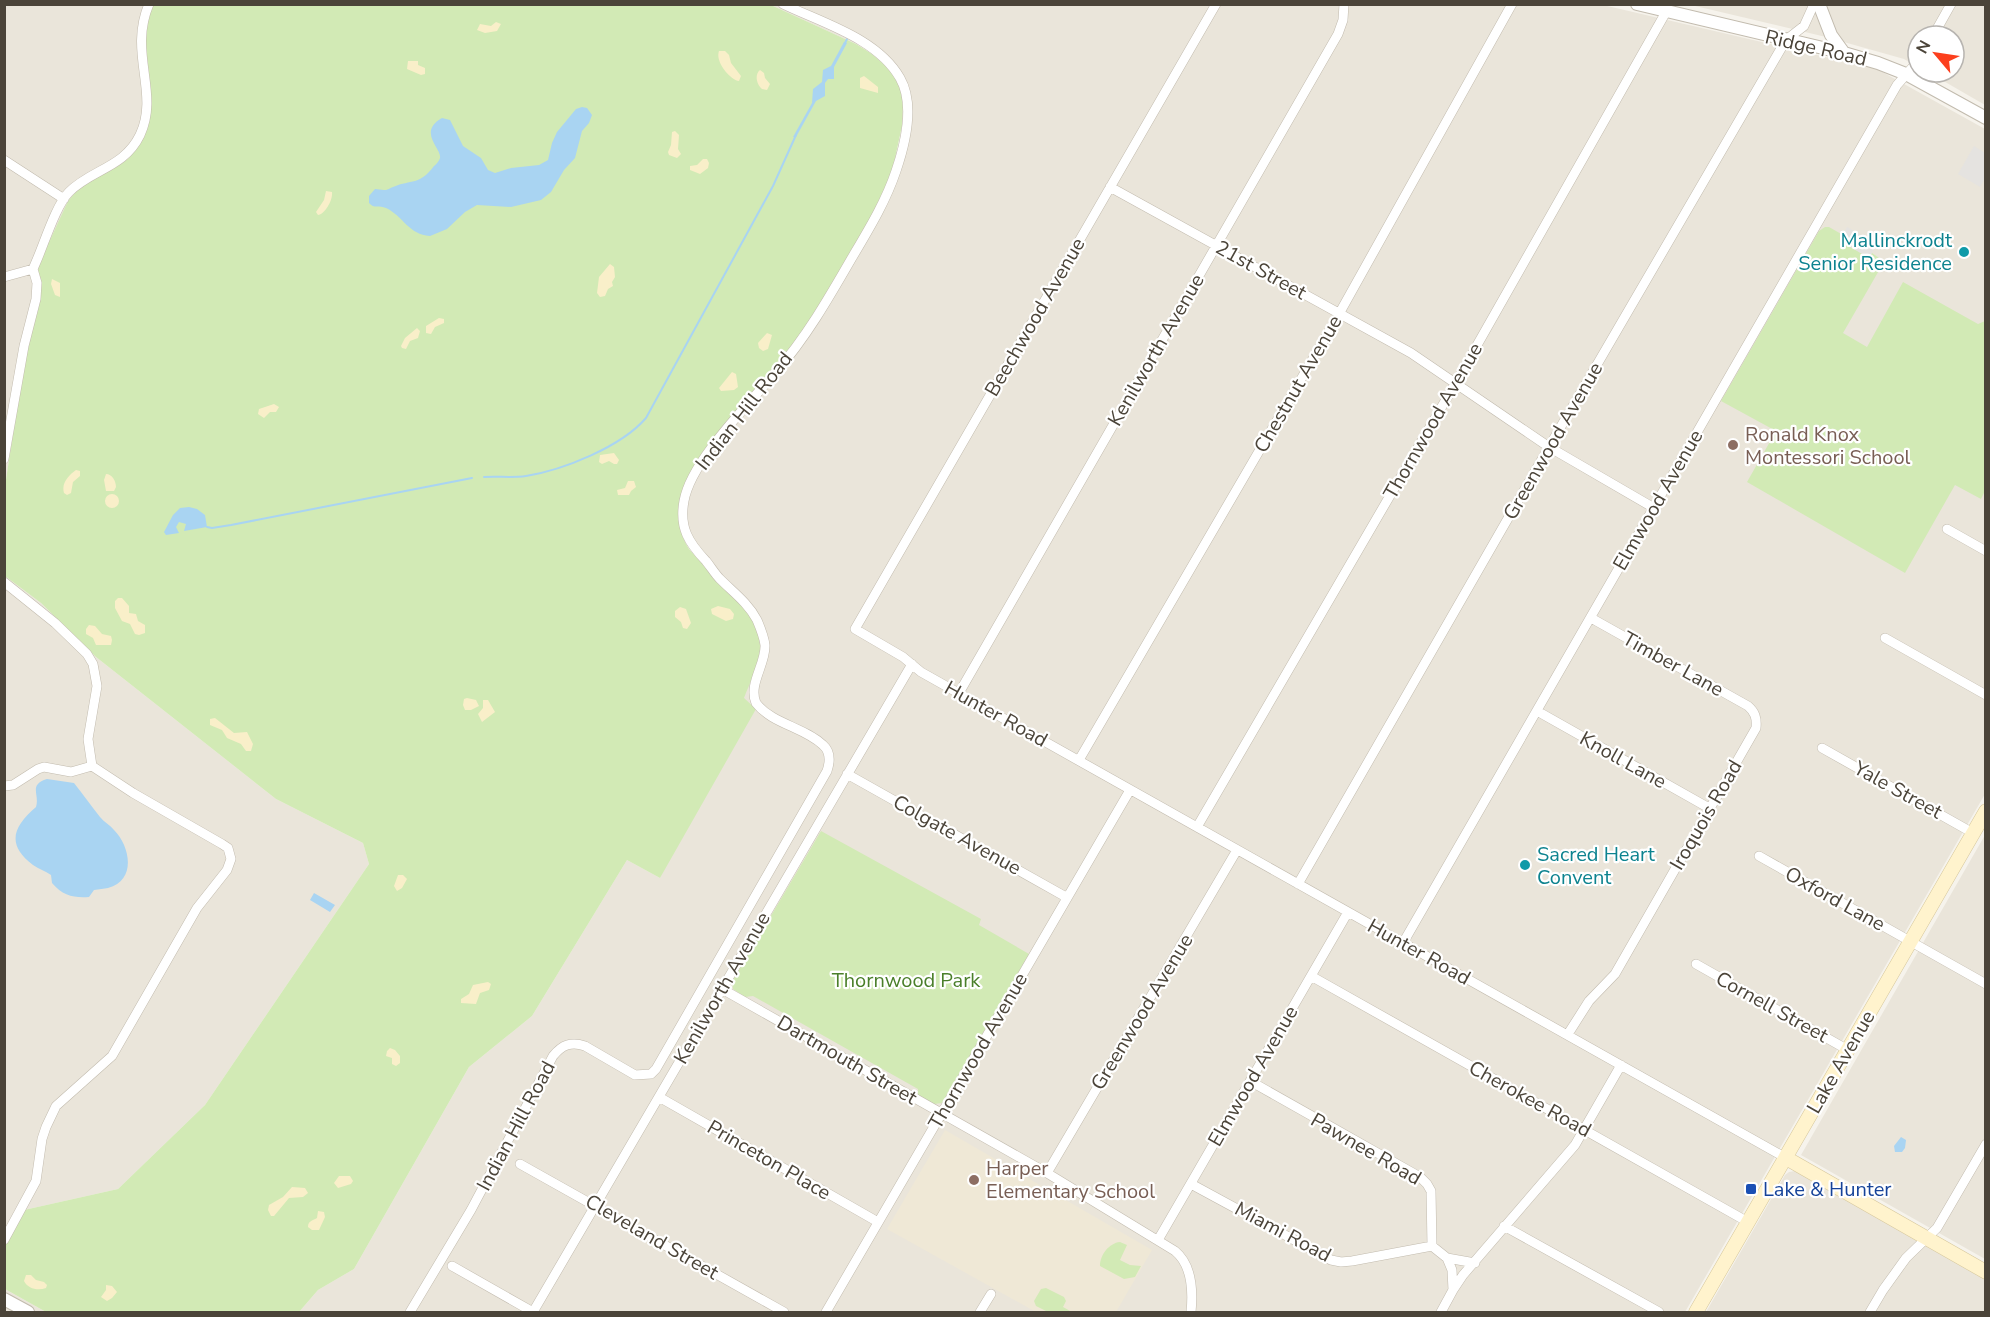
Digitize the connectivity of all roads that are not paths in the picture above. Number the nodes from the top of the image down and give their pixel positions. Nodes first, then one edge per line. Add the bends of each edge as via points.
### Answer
1 (149, 4) edge
2 (783, 4) edge
3 (1216, 4) edge
4 (1344, 4) edge
5 (1512, 4) edge
6 (1636, 4) edge
7 (1814, 4) edge
8 (1819, 4) edge
9 (1951, 4) edge
10 (1666, 12) junction
11 (1940, 24) edge
12 (1786, 40) junction
13 (1844, 52) junction
14 (1906, 74) joint
15 (1924, 84) edge
16 (1986, 118) edge
17 (4, 160) edge
18 (1110, 187) junction
19 (64, 199) junction
20 (1217, 245) junction
21 (33, 269) junction
22 (4, 277) edge
23 (1339, 314) junction
24 (1455, 384) junction
25 (1549, 447) junction
26 (4, 459) edge
27 (1654, 508) junction
28 (1947, 529) dead end
29 (1986, 551) edge
30 (4, 582) edge
31 (1591, 618) junction
32 (855, 629) joint
33 (1885, 638) dead end
34 (912, 664) junction
35 (959, 693) junction
36 (1986, 695) edge
37 (1537, 711) junction
38 (1754, 713) joint
39 (1822, 748) dead end
40 (1079, 760) junction
41 (92, 766) junction
42 (847, 774) junction
43 (4, 786) edge
44 (1130, 790) junction
45 (1709, 808) junction
46 (1986, 811) edge
47 (1197, 827) junction
48 (1973, 833) junction
49 (1237, 850) junction
50 (1759, 856) dead end
51 (1298, 884) junction
52 (1066, 897) junction
53 (1348, 912) junction
54 (1910, 942) junction
55 (1403, 943) junction
56 (1696, 964) dead end
57 (1311, 976) junction
58 (1986, 984) edge
59 (722, 989) junction
60 (1568, 1034) junction
61 (1848, 1050) junction
62 (1621, 1065) junction
63 (1250, 1081) junction
64 (659, 1097) junction
65 (941, 1114) junction
66 (1585, 1130) junction
67 (1986, 1144) edge
68 (1786, 1158) junction
69 (520, 1164) dead end
70 (1047, 1173) junction
71 (1191, 1184) junction
72 (596, 1205) junction
73 (878, 1222) junction
74 (1748, 1222) junction
75 (1504, 1226) junction
76 (1926, 1238) junction
77 (4, 1240) edge
78 (1158, 1240) junction
79 (1432, 1246) junction
80 (1447, 1258) junction
81 (1475, 1263) junction
82 (452, 1266) dead end
83 (1986, 1272) edge
84 (1453, 1290) junction
85 (991, 1294) dead end
86 (4, 1299) edge
87 (28, 1312) edge
88 (410, 1312) edge
89 (533, 1312) edge
90 (784, 1312) edge
91 (826, 1312) edge
92 (980, 1312) edge
93 (1191, 1312) edge
94 (1441, 1312) edge
95 (1659, 1312) edge
96 (1696, 1312) edge
97 (1870, 1312) edge

1 - 19 street via 141,30 148,102 145,123 123,158 75,187
2 - 88 street, Indian Hill Road via 852,36 889,64 905,91 903,142 889,190 824,304 780,368 697,468 686,493 682,524 695,550 756,619 765,645 754,690 756,703 824,745 830,763 656,1069 651,1074 636,1075 585,1046 569,1044 560,1048
3 - 18 street, Beechwood Avenue
4 - 20 street, Kenilworth Avenue via 1338,34
5 - 23 street, Chestnut Avenue
6 - 10 street, Ridge Road
7 - 12 street, Greenwood Avenue via 1804,26
8 - 13 street via 1831,35
9 - 11 street
10 - 12 street, Ridge Road
10 - 24 street, Thornwood Avenue
12 - 13 street, Ridge Road
12 - 25 street, Greenwood Avenue
13 - 14 street, Ridge Road
14 - 27 street, Elmwood Avenue
15 - 16 street, Ridge Road
17 - 19 street
18 - 20 street, 21st Street
18 - 32 street, Beechwood Avenue
19 - 21 street
20 - 23 street, 21st Street
20 - 35 street, Kenilworth Avenue
21 - 22 street
21 - 26 street via 36,299
23 - 24 street, 21st Street via 1411,353
23 - 40 street, Chestnut Avenue
24 - 25 street, 21st Street
24 - 47 street, Thornwood Avenue
25 - 27 street, 21st Street
25 - 51 street, Greenwood Avenue
27 - 31 street, Elmwood Avenue
28 - 29 street
30 - 41 street via 55,623 93,664 97,686 88,739
31 - 37 street, Elmwood Avenue
31 - 38 street, Timber Lane via 1748,706
32 - 34 street, Hunter Road
33 - 36 street
34 - 35 street, Hunter Road
34 - 42 street, Kenilworth Avenue
35 - 40 street, Hunter Road
37 - 45 street, Knoll Lane
37 - 55 street, Elmwood Avenue
38 - 45 street, Iroquois Road via 1756,728
39 - 48 street, Yale Street
40 - 44 street, Hunter Road
41 - 43 street via 71,772 44,767 13,786
41 - 77 street via 228,848 231,859 187,924 112,1056 56,1106 42,1139 36,1181
42 - 52 street, Colgate Avenue
42 - 59 street, Kenilworth Avenue
44 - 47 street, Hunter Road
44 - 52 street, Thornwood Avenue
45 - 60 street, Iroquois Road via 1615,974 1588,1001
46 - 48 main road, Lake Avenue
47 - 49 street, Hunter Road
48 - 54 main road, Lake Avenue
49 - 51 street, Hunter Road
49 - 70 street, Greenwood Avenue
50 - 54 street, Oxford Lane
51 - 53 street, Hunter Road
52 - 65 street, Thornwood Avenue
53 - 55 street, Hunter Road
53 - 57 street, Elmwood Avenue
54 - 58 street, Oxford Lane
54 - 61 main road, Lake Avenue
55 - 60 street, Hunter Road
56 - 61 street, Cornell Street
57 - 63 street, Elmwood Avenue
57 - 66 street, Cherokee Road
59 - 64 street, Kenilworth Avenue
59 - 65 street, Dartmouth Street
60 - 62 street, Hunter Road
61 - 68 main road, Lake Avenue
62 - 66 street
62 - 68 street, Hunter Road
63 - 71 street, Elmwood Avenue
63 - 79 street, Pawnee Road via 1420,1177 1431,1191
64 - 72 street, Kenilworth Avenue
64 - 73 street, Princeton Place
65 - 70 street, Dartmouth Street
65 - 73 street, Thornwood Avenue
66 - 74 street, Cherokee Road
66 - 75 street
67 - 76 street via 1937,1227
68 - 74 main road, Lake Avenue
68 - 76 main road, Hunter Road
69 - 72 street, Cleveland Street
70 - 78 street, Dartmouth Street
71 - 78 street, Elmwood Avenue
71 - 79 street, Miami Road via 1331,1260 1352,1261
72 - 89 street, Kenilworth Avenue
72 - 90 street, Cleveland Street
73 - 91 street, Thornwood Avenue
74 - 96 main road, Lake Avenue
75 - 81 street
75 - 95 street
76 - 83 main road, Hunter Road
76 - 97 street via 1901,1264
78 - 93 street, Dartmouth Street via 1185,1262
79 - 80 street
80 - 81 street
80 - 84 street
81 - 84 street
82 - 89 street
84 - 94 street
85 - 92 street
86 - 87 street

